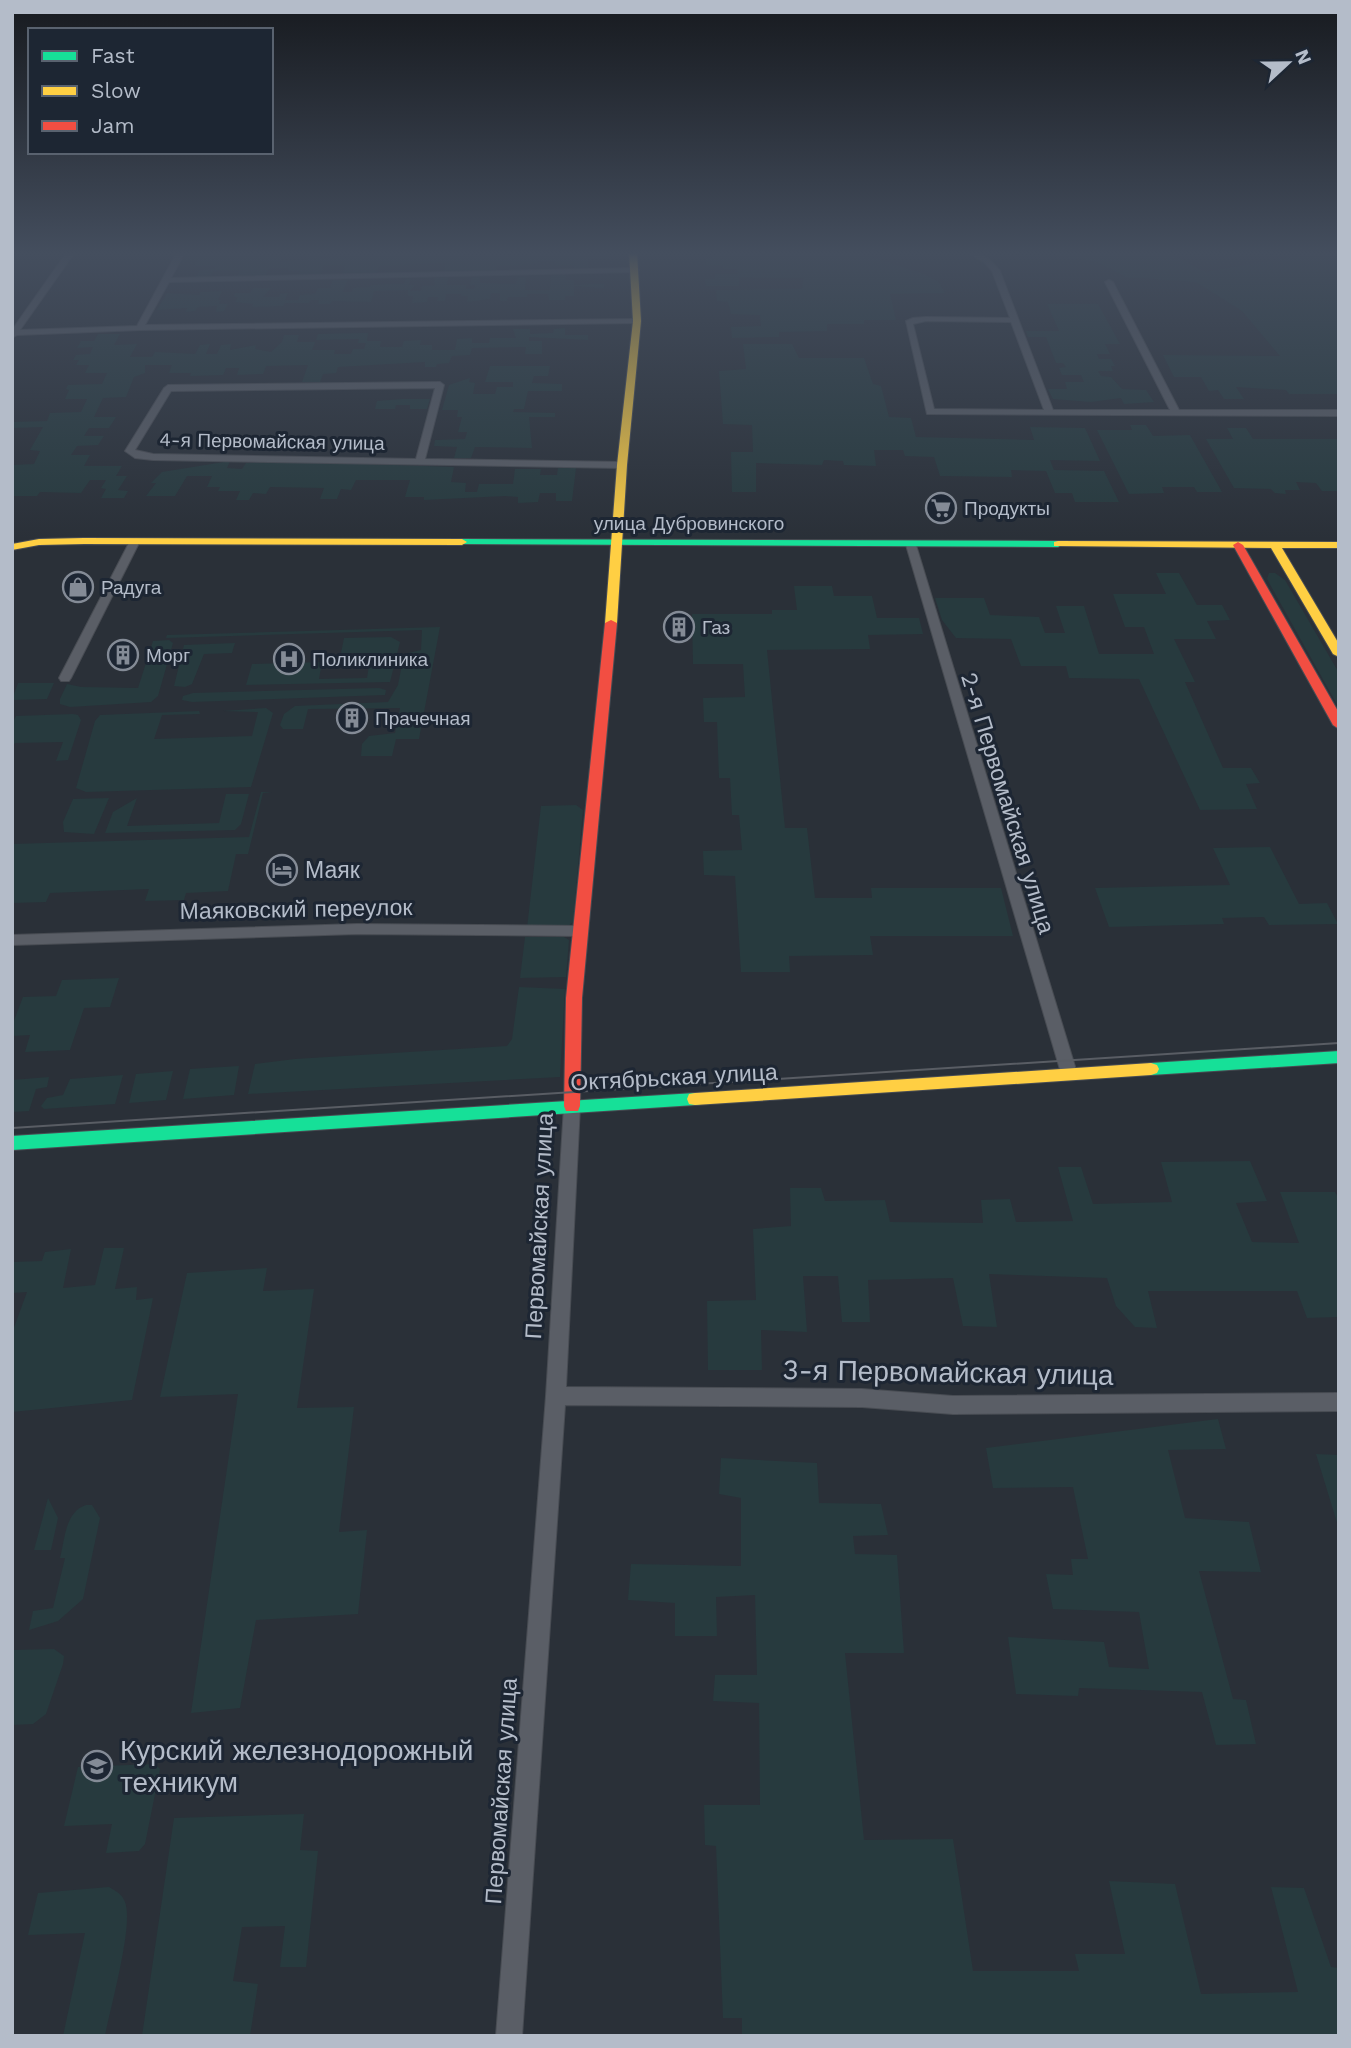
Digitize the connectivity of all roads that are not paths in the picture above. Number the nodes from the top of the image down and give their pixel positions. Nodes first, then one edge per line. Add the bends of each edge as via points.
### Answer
1 (634, 348) edge
2 (915, 348) edge
3 (1024, 348) edge
4 (1143, 348) edge
5 (1050, 413) junction
6 (1176, 413) junction
7 (1339, 413) edge
8 (420, 460) junction
9 (622, 465) junction
10 (135, 541) junction
11 (619, 544) junction
12 (911, 545) junction
13 (1238, 545) junction
14 (1275, 545) junction
15 (1339, 545) edge
16 (12, 548) edge
17 (1339, 654) edge
18 (65, 678) dead end
19 (1339, 725) edge
20 (581, 931) junction
21 (12, 940) edge
22 (1339, 1057) edge
23 (1069, 1073) junction
24 (572, 1106) junction
25 (12, 1143) edge
26 (556, 1396) junction
27 (1339, 1402) edge
28 (509, 2036) edge

1 - 9 main road, Первомайская улица
2 - 5 street via 930,412
3 - 5 street
4 - 6 street
5 - 6 street
6 - 7 street
8 - 8 street, 4-я Первомайская улица via 153,457 130,451 168,388 440,385
8 - 9 street, 4-я Первомайская улица
9 - 11 main road, Первомайская улица
10 - 11 main road, улица Дубровинского
10 - 16 main road, улица Дубровинского via 39,542
10 - 18 street
11 - 12 main road, улица Дубровинского
11 - 20 main road, Первомайская улица
12 - 13 main road, улица Дубровинского
12 - 23 street, 2-я Первомайская улица
13 - 14 main road, улица Дубровинского
13 - 19 main road
14 - 15 main road, улица Дубровинского
14 - 17 main road
20 - 21 street, Маяковский переулок via 357,929
20 - 24 main road, Первомайская улица via 571,1051
22 - 23 main road, Октябрьская улица
23 - 24 main road, Октябрьская улица
24 - 25 main road, Октябрьская улица
24 - 26 street, Первомайская улица
26 - 27 street, 3-я Первомайская улица via 862,1398 953,1405
26 - 28 street, Первомайская улица

